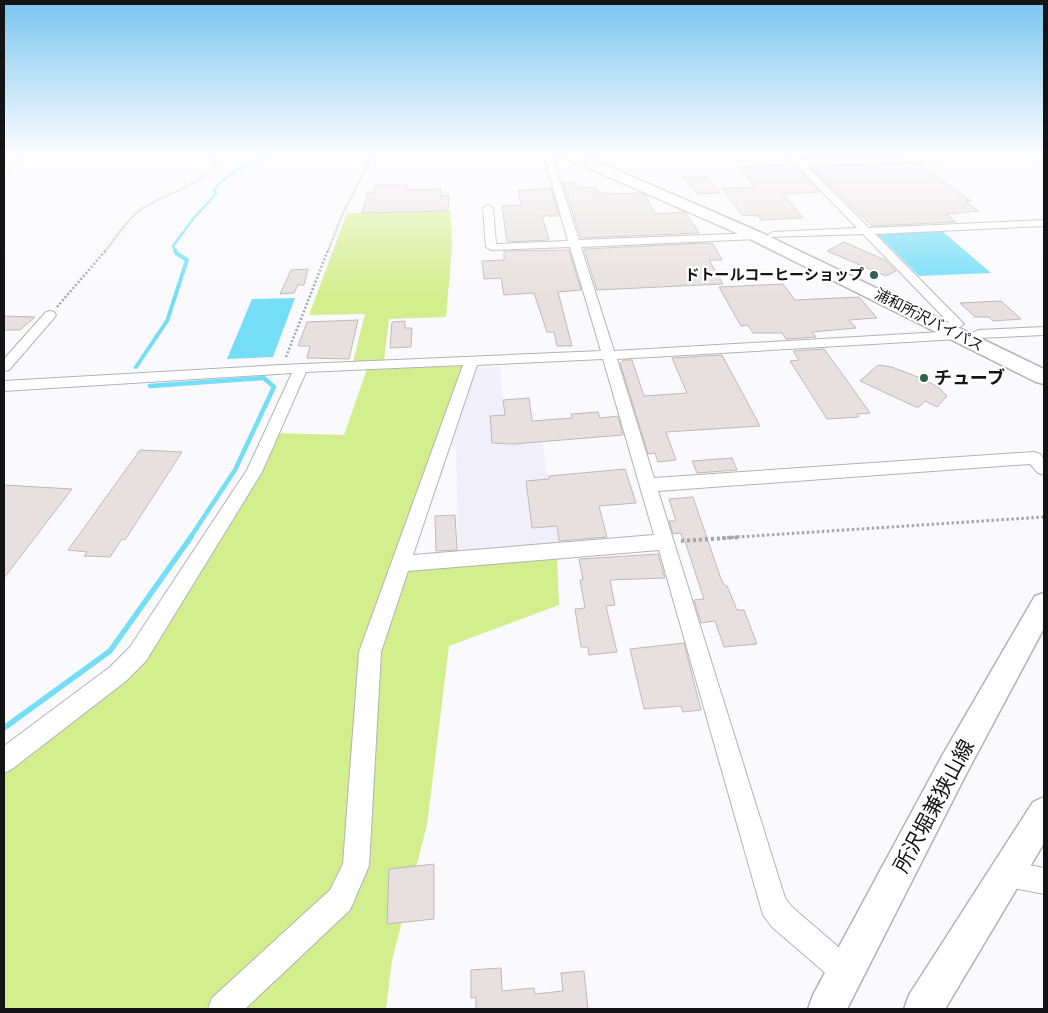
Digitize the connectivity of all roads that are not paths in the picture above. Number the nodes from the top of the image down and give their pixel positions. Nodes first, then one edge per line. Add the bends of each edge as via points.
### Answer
1 (561, 200) edge
2 (681, 200) edge
3 (686, 200) edge
4 (836, 200) edge
5 (488, 208) dead end
6 (1044, 223) edge
7 (867, 231) junction
8 (765, 235) junction
9 (574, 244) junction
10 (50, 315) road end
11 (958, 330) junction
12 (1044, 331) edge
13 (978, 334) junction
14 (609, 355) junction
15 (471, 362) junction
16 (1044, 366) edge
17 (4, 367) edge
18 (301, 368) junction
19 (1044, 377) edge
20 (4, 386) edge
21 (1044, 469) edge
22 (648, 486) junction
23 (665, 542) junction
24 (402, 564) junction
25 (1044, 604) edge
26 (4, 761) edge
27 (1044, 813) edge
28 (1008, 874) junction
29 (1044, 881) edge
30 (847, 973) junction
31 (223, 1009) edge
32 (827, 1009) edge
33 (923, 1009) edge

1 - 9 street
2 - 8 highway, 浦和所沢バイパス
3 - 8 highway, 浦和所沢バイパス
4 - 7 street
5 - 9 street via 491,247
6 - 7 street
7 - 8 street
7 - 11 street
8 - 9 street
8 - 11 highway, 浦和所沢バイパス
9 - 14 street
10 - 17 street
11 - 13 highway, 浦和所沢バイパス
11 - 14 street
11 - 19 highway, 浦和所沢バイパス
12 - 13 street
13 - 16 highway, 浦和所沢バイパス
14 - 15 street
14 - 22 street
15 - 18 street
15 - 24 street
18 - 20 street
18 - 26 street via 254,472 138,654 118,674
21 - 22 street via 1034,458
22 - 23 street
23 - 24 street
23 - 30 street via 773,905 782,917
24 - 31 street via 370,652 356,866 340,900
25 - 30 main road, 所沢堀兼狭山線 via 953,767
27 - 28 main road
28 - 29 street
28 - 33 main road
30 - 32 main road, 所沢堀兼狭山線

